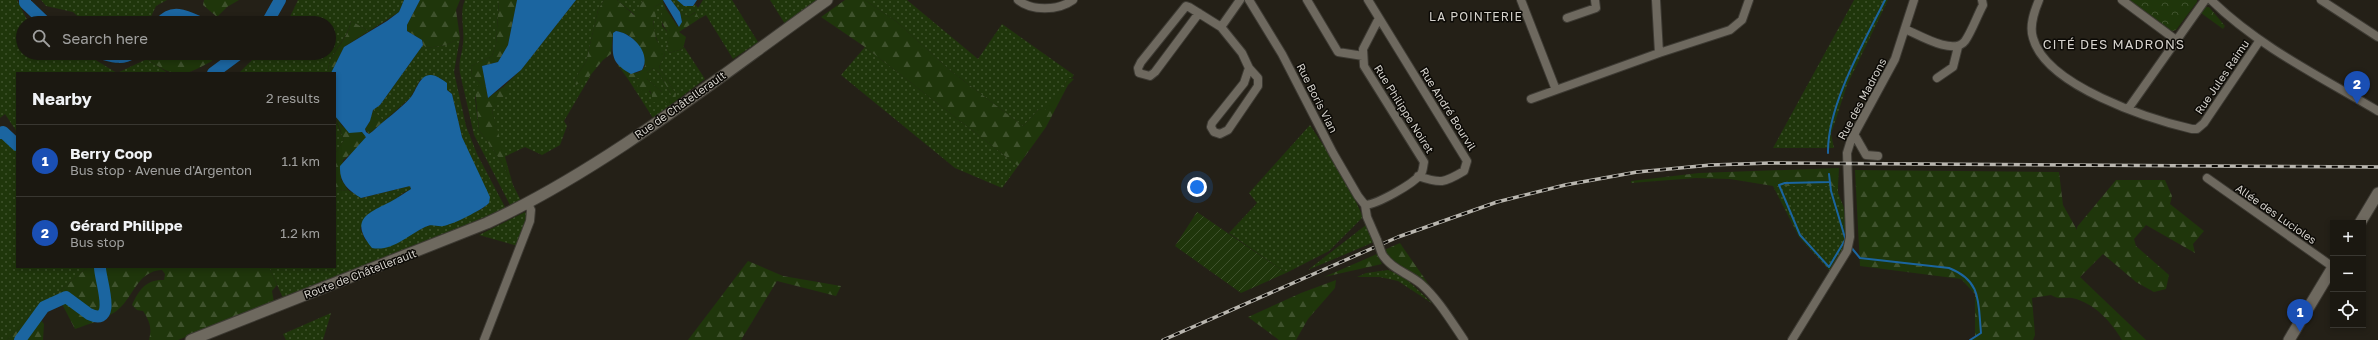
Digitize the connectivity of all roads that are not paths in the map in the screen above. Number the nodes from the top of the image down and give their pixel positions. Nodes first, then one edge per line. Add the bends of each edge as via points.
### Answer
1 (827, 0) edge
2 (1018, 0) edge
3 (1072, 0) edge
4 (1240, 0) edge
5 (1250, 0) edge
6 (1307, 0) edge
7 (1368, 0) edge
8 (1522, 0) edge
9 (1595, 0) edge
10 (1656, 0) edge
11 (1749, 0) edge
12 (1914, 0) edge
13 (1982, 0) edge
14 (2039, 0) edge
15 (2122, 0) edge
16 (2204, 0) edge
17 (2211, 0) edge
18 (2321, 0) edge
19 (1199, 13) junction
20 (1379, 18) junction
21 (1567, 18) dead end
22 (1221, 27) junction
23 (1905, 29) junction
24 (2378, 37) edge
25 (2176, 40) junction
26 (2260, 40) junction
27 (1958, 47) junction
28 (1659, 53) junction
29 (1364, 56) junction
30 (1249, 68) junction
31 (1937, 78) dead end
32 (1556, 90) junction
33 (1531, 99) dead end
34 (2128, 109) junction
35 (2378, 111) edge
36 (1854, 134) junction
37 (1878, 156) dead end
38 (1418, 176) junction
39 (2207, 178) dead end
40 (2378, 193) edge
41 (528, 204) junction
42 (1365, 205) junction
43 (2362, 220) edge
44 (2330, 265) edge
45 (2330, 272) edge
46 (190, 340) edge
47 (484, 340) edge
48 (1464, 340) edge
49 (1792, 340) edge
50 (2288, 340) edge

1 - 41 main road, Rue de Châtellerault via 606,156
2 - 3 street via 1029,8 1062,6
4 - 22 street
5 - 42 street, Rue Boris Vian via 1282,54 1333,153
6 - 29 street via 1338,52
7 - 20 street, Rue André Bourvil
8 - 32 street
9 - 21 street via 1596,8
10 - 28 street
11 - 28 street via 1742,20 1730,30
12 - 23 street, Rue des Madrons
13 - 27 street via 1964,42
14 - 34 street, Rue Jules Raimu via 2031,31 2037,49 2044,59 2072,81
15 - 25 street
16 - 25 street
17 - 26 street via 2237,24
18 - 24 street
19 - 19 street via 1186,6 1141,62 1139,73 1150,76 1155,72
19 - 22 street
20 - 29 street, Rue Philippe Noiret via 1363,49
20 - 38 street, Rue André Bourvil via 1467,161 1464,171 1446,182 1434,182
22 - 30 street via 1242,53
23 - 27 street via 1948,47
23 - 36 street, Rue des Madrons via 1895,60
25 - 34 street
26 - 34 street, Rue Jules Raimu via 2201,127 2192,129
26 - 35 street
27 - 31 street via 1953,66
28 - 32 street
29 - 38 street, Rue Philippe Noiret via 1364,66 1422,157 1423,169
30 - 30 street via 1244,82 1212,122 1214,132 1220,134 1228,130 1255,94 1258,78
32 - 33 street
36 - 37 street via 1866,155
36 - 49 street, Rue des Madrons via 1846,158 1850,236 1847,251
38 - 42 street via 1377,203
39 - 44 street, Allée des Lucioles
40 - 43 main road
41 - 46 main road, Route de Châtellerault via 487,223
41 - 47 street via 531,210 530,221
42 - 48 street, Rue Boris Vian, bridge via 1367,217 1382,254 1389,263 1428,291
45 - 50 main road

